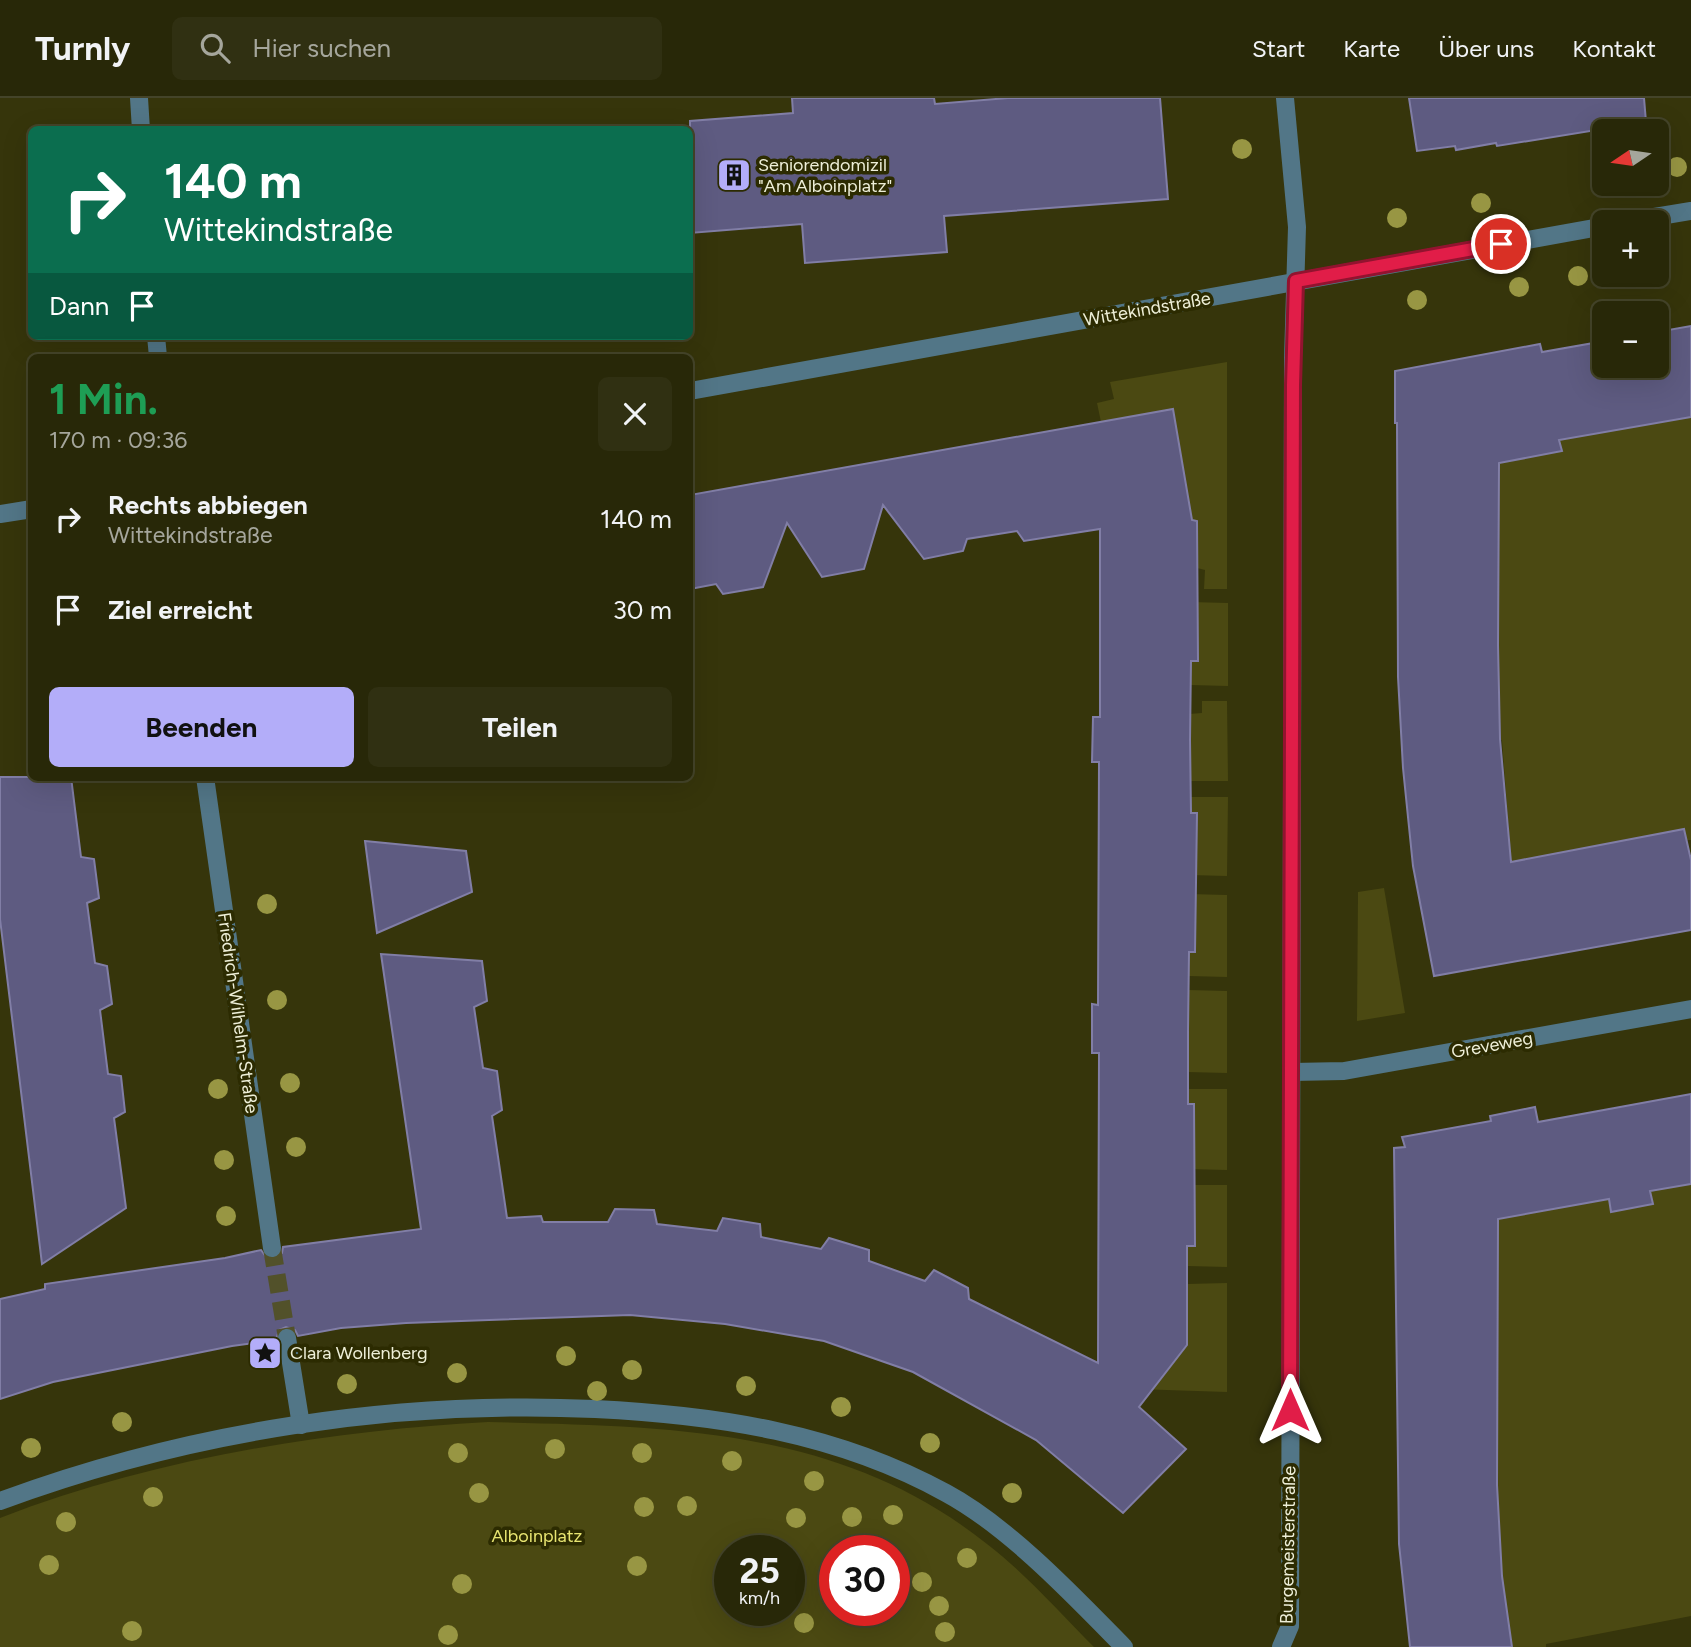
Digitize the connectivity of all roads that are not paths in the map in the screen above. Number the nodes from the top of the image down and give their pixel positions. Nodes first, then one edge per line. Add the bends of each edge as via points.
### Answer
1 (139, 98) edge
2 (1285, 98) edge
3 (141, 126) edge
4 (1691, 211) edge
5 (1669, 215) edge
6 (1592, 228) edge
7 (1296, 281) junction
8 (693, 390) edge
9 (28, 510) edge
10 (0, 514) edge
11 (206, 781) edge
12 (1691, 1009) edge
13 (1292, 1072) junction
14 (272, 1248) tunnel mouth
15 (287, 1338) tunnel mouth
16 (300, 1425) junction
17 (0, 1501) edge
18 (1124, 1647) edge
19 (1281, 1647) edge

1 - 3 street
2 - 7 street, Burgemeisterstraße via 1297,227
4 - 5 street
6 - 7 street, Wittekindstraße
7 - 8 street, Wittekindstraße
7 - 13 street, Burgemeisterstraße
9 - 10 street
11 - 14 street, Friedrich-Wilhelm-Straße
12 - 13 street, Greveweg via 1344,1071
13 - 19 street, Burgemeisterstraße via 1290,1626
15 - 16 street
16 - 17 street via 133,1459
16 - 18 street via 469,1407 548,1407 748,1423 813,1438 947,1493 1009,1537

